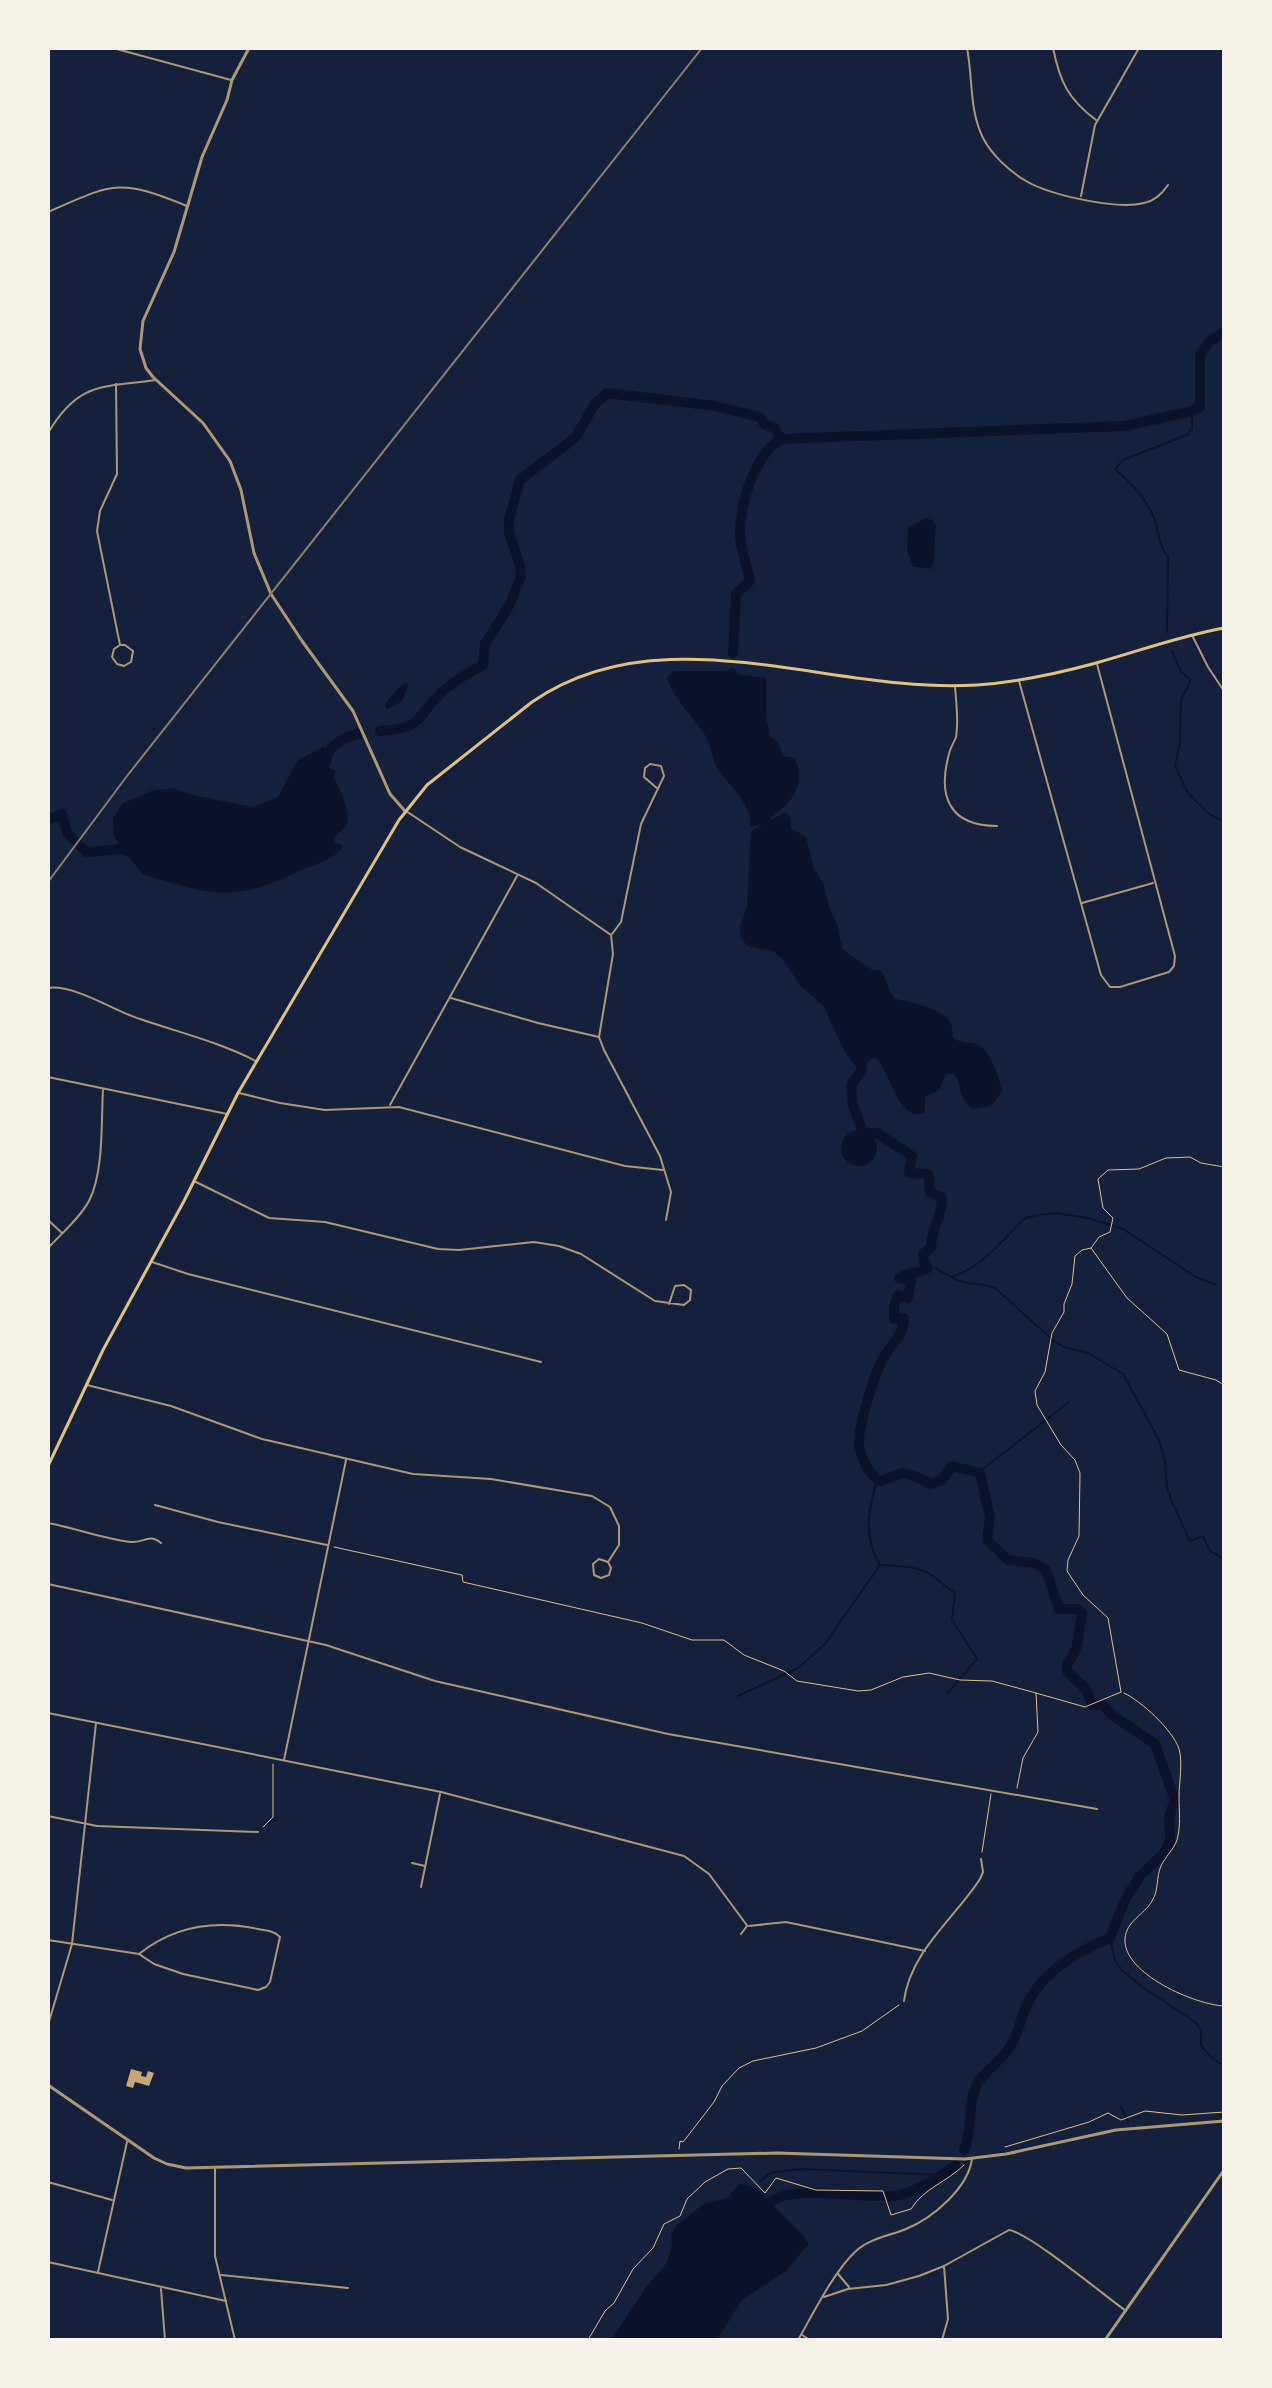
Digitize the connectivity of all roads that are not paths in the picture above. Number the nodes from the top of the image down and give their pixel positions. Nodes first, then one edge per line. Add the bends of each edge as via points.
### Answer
1 (113, 48) edge
2 (249, 48) edge
3 (967, 48) edge
4 (1053, 48) edge
5 (1139, 48) edge
6 (232, 80) junction
7 (1097, 121) junction
8 (1168, 185) dead end
9 (1081, 198) junction
10 (188, 207) junction
11 (48, 212) edge
12 (156, 380) junction
13 (116, 384) junction
14 (48, 433) edge
15 (1224, 628) edge
16 (1191, 634) junction
17 (120, 645) junction
18 (1097, 663) junction
19 (1019, 681) junction
20 (955, 685) junction
21 (1224, 691) edge
22 (658, 789) junction
23 (405, 811) junction
24 (997, 826) dead end
25 (518, 875) junction
26 (1155, 882) junction
27 (1081, 903) junction
28 (611, 935) junction
29 (48, 988) edge
30 (450, 997) junction
31 (599, 1037) junction
32 (256, 1061) junction
33 (48, 1077) edge
34 (103, 1089) junction
35 (238, 1093) junction
36 (389, 1106) junction
37 (227, 1114) junction
38 (665, 1170) junction
39 (194, 1181) junction
40 (48, 1220) edge
41 (666, 1220) dead end
42 (62, 1233) junction
43 (48, 1248) edge
44 (151, 1262) junction
45 (669, 1304) junction
46 (541, 1362) dead end
47 (86, 1385) junction
48 (346, 1458) junction
49 (48, 1466) edge
50 (155, 1505) dead end
51 (48, 1523) edge
52 (161, 1543) dead end
53 (328, 1545) junction
54 (608, 1562) junction
55 (48, 1584) edge
56 (308, 1641) junction
57 (48, 1713) edge
58 (96, 1723) junction
59 (283, 1761) junction
60 (441, 1792) junction
61 (1097, 1809) dead end
62 (48, 1816) edge
63 (85, 1825) junction
64 (258, 1832) road end
65 (981, 1859) road end
66 (412, 1863) dead end
67 (425, 1866) junction
68 (421, 1887) dead end
69 (747, 1926) junction
70 (741, 1934) dead end
71 (48, 1940) edge
72 (72, 1944) junction
73 (925, 1951) junction
74 (139, 1954) junction
75 (904, 2001) road end
76 (48, 2025) edge
77 (48, 2085) edge
78 (1224, 2121) edge
79 (128, 2141) junction
80 (972, 2159) junction
81 (215, 2167) junction
82 (1224, 2170) edge
83 (1217, 2178) junction
84 (48, 2182) edge
85 (1224, 2182) edge
86 (113, 2200) junction
87 (48, 2262) edge
88 (944, 2266) junction
89 (97, 2273) junction
90 (838, 2273) junction
91 (219, 2274) junction
92 (160, 2287) junction
93 (348, 2288) dead end
94 (850, 2288) junction
95 (824, 2297) junction
96 (226, 2301) junction
97 (1126, 2311) junction
98 (801, 2335) junction
99 (165, 2340) edge
100 (235, 2340) edge
101 (798, 2340) edge
102 (810, 2340) edge
103 (942, 2340) edge
104 (1105, 2340) edge

1 - 6 street
2 - 6 street
3 - 9 street via 974,113 983,139 1004,165 1035,186
4 - 7 street via 1076,105
5 - 7 street
6 - 10 street
7 - 9 street
8 - 9 street via 1142,204
10 - 11 street via 120,186
10 - 12 street via 139,339 146,368
12 - 13 street
12 - 23 street via 203,423 230,461 254,553 271,594 353,711 392,799
13 - 14 street via 74,399
13 - 17 street via 117,474 97,531
15 - 16 main road
16 - 18 main road
16 - 21 street
17 - 17 street via 112,657 124,666 133,659 133,651
18 - 19 main road
18 - 26 street
19 - 20 main road
19 - 27 street
20 - 23 main road via 704,661 612,667 565,683 532,702 427,785
20 - 24 street via 956,737 946,769 949,801 966,823
22 - 22 street via 664,772 650,764 644,777
22 - 28 street via 641,824 621,922
23 - 25 street via 460,847
23 - 32 main road
25 - 28 street
25 - 30 street
26 - 27 street
26 - 27 street via 1175,961 1169,972 1142,981 1106,984
28 - 31 street via 613,954
29 - 32 street via 65,989
30 - 31 street
30 - 36 street
31 - 38 street
32 - 35 main road
33 - 34 street
34 - 37 street
34 - 42 street via 94,1190
35 - 36 street via 325,1110
35 - 37 main road
36 - 38 street via 625,1166
37 - 39 main road
38 - 41 street via 671,1200
39 - 44 main road
39 - 45 street via 269,1218 325,1222 438,1249 534,1242 559,1246 647,1297
40 - 42 street
42 - 43 street
44 - 46 street
44 - 47 main road
45 - 45 street via 675,1286 689,1288 687,1304
47 - 48 street via 171,1406 262,1439
47 - 49 main road
48 - 53 street
48 - 54 street via 423,1476 506,1481 599,1499 614,1513 621,1532 618,1549
50 - 53 street
51 - 52 street via 132,1542 147,1538
53 - 56 street
54 - 54 street via 595,1561 594,1575 609,1575
55 - 56 street
56 - 59 street
56 - 61 street via 435,1681 668,1734
57 - 58 street
58 - 59 street
58 - 63 street
59 - 60 street
60 - 67 street
60 - 69 street via 690,1858 709,1874
62 - 63 street
63 - 64 street
63 - 72 street
65 - 73 street via 980,1879
66 - 67 street
67 - 68 street
69 - 70 street
69 - 73 street via 786,1922
71 - 72 street
72 - 74 street
72 - 76 street
73 - 75 street via 909,1977
74 - 74 street via 193,1927 251,1928 279,1934 281,1941 270,1982 260,1990 191,1976
77 - 79 street
78 - 80 street via 1103,2132
79 - 81 street via 167,2164
79 - 86 street
80 - 81 street via 786,2153
80 - 90 street via 964,2182 945,2201 908,2229 865,2244
81 - 91 street
82 - 83 street
83 - 85 street
83 - 97 street
84 - 86 street
86 - 89 street
87 - 89 street
88 - 94 street via 886,2285
88 - 97 street via 1016,2231
88 - 103 street via 948,2319
89 - 92 street
90 - 94 street
90 - 95 street
91 - 93 street
91 - 96 street
92 - 96 street
92 - 99 street
94 - 95 street
95 - 98 street
96 - 100 street
97 - 104 street
98 - 101 street
98 - 102 street

